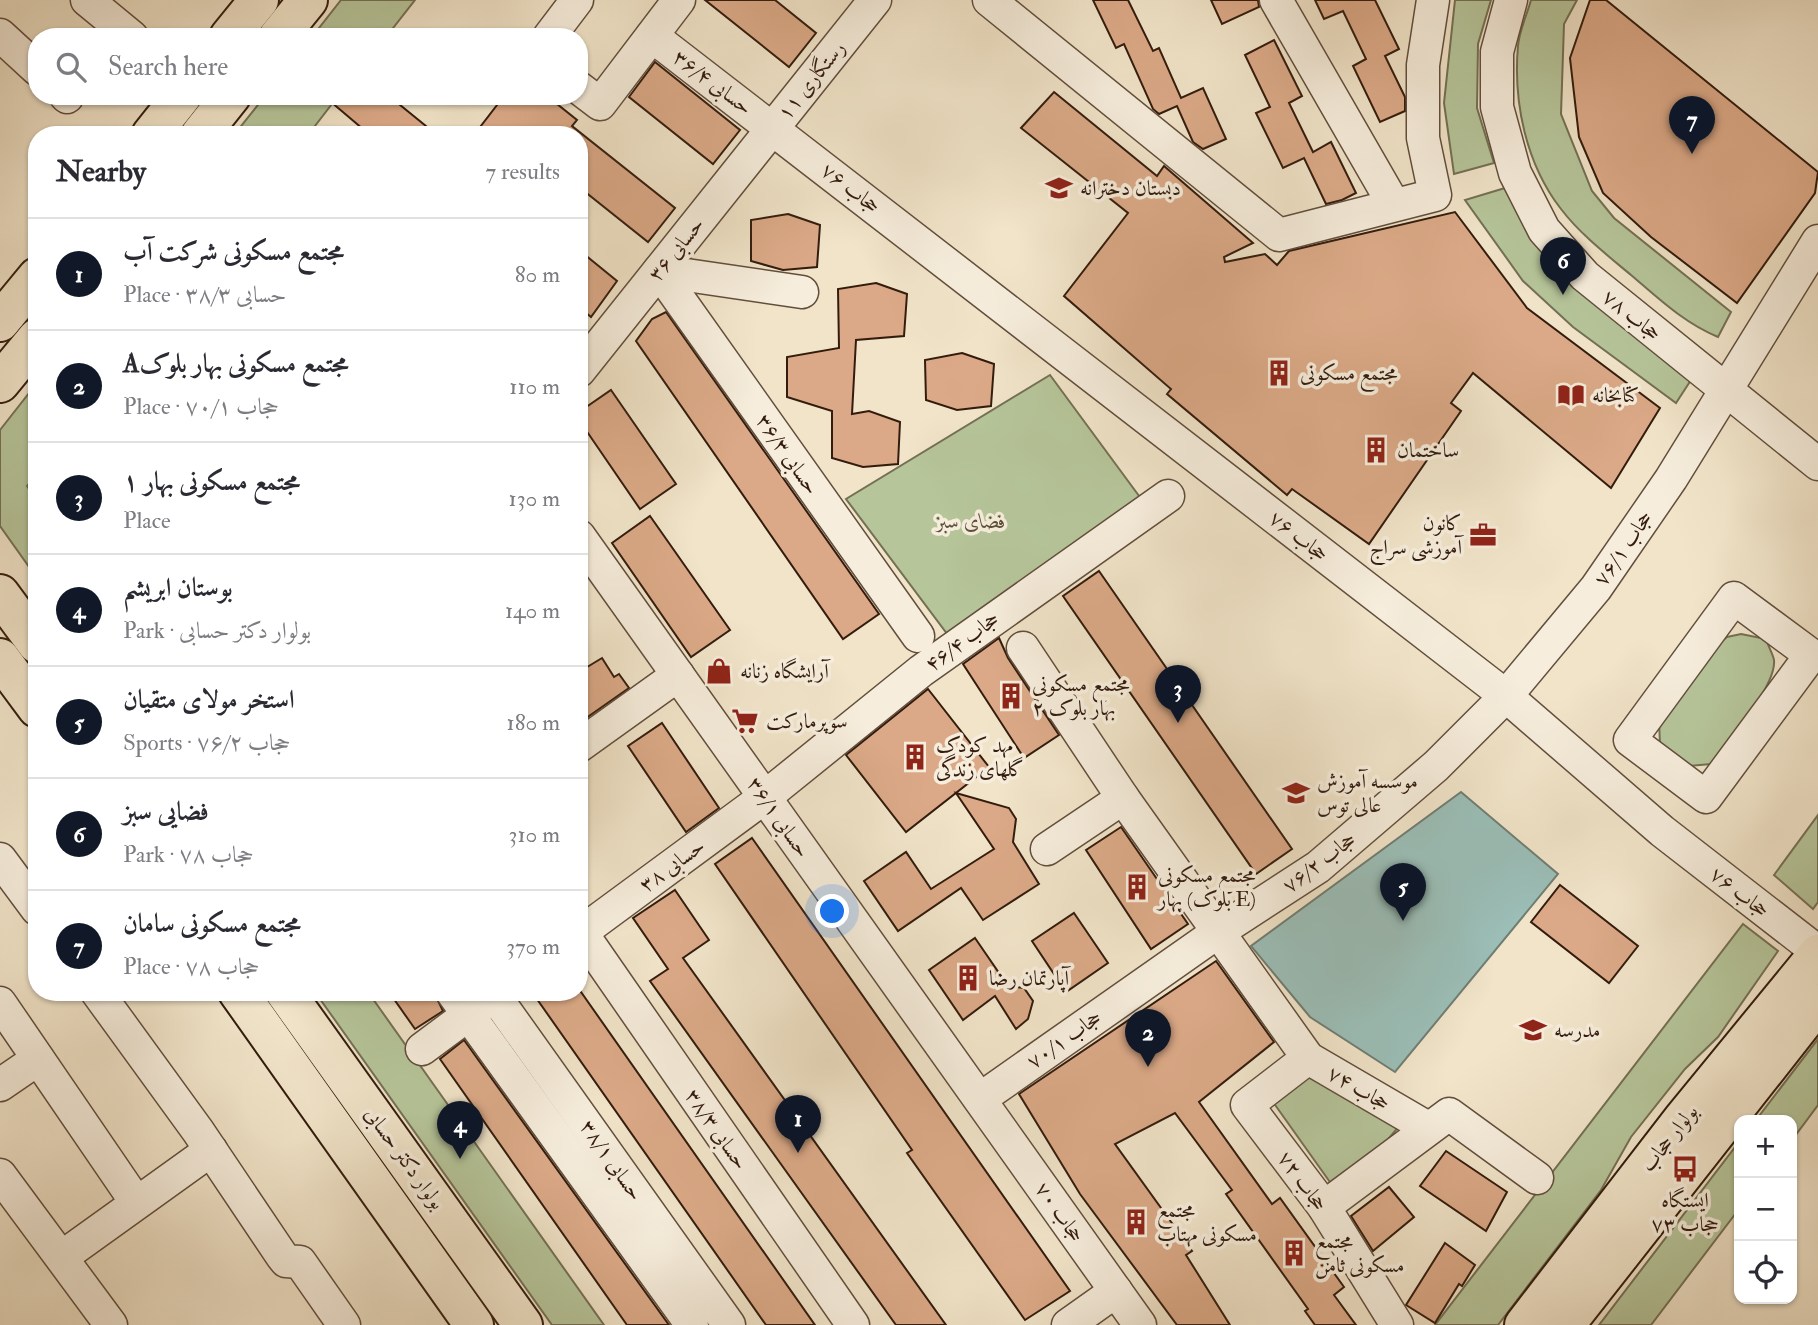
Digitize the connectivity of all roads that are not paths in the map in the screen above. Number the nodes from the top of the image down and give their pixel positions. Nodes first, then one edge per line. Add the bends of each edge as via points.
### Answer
1 (87, 0) edge
2 (259, 0) edge
3 (308, 0) edge
4 (577, 0) edge
5 (679, 0) edge
6 (875, 0) edge
7 (989, 0) edge
8 (1276, 0) edge
9 (1433, 0) edge
10 (1511, 0) edge
11 (121, 28) edge
12 (236, 28) edge
13 (285, 28) edge
14 (556, 28) edge
15 (0, 36) edge
16 (652, 36) junction
17 (28, 61) edge
18 (588, 95) edge
19 (174, 105) edge
20 (224, 105) edge
21 (158, 126) edge
22 (207, 126) edge
23 (774, 128) junction
24 (1394, 205) junction
25 (1818, 241) edge
26 (659, 271) junction
27 (28, 287) edge
28 (802, 292) dead end
29 (0, 322) edge
30 (28, 349) edge
31 (588, 360) edge
32 (0, 383) edge
33 (1724, 390) junction
34 (1818, 464) edge
35 (1168, 496) dead end
36 (588, 549) edge
37 (0, 594) edge
38 (28, 632) edge
39 (918, 636) dead end
40 (1023, 648) dead end
41 (0, 658) edge
42 (678, 675) junction
43 (28, 696) edge
44 (1506, 696) junction
45 (588, 740) edge
46 (1693, 788) junction
47 (765, 797) junction
48 (1123, 798) junction
49 (1662, 831) junction
50 (1047, 849) dead end
51 (0, 859) edge
52 (28, 897) edge
53 (588, 927) edge
54 (1218, 932) junction
55 (588, 944) edge
56 (1818, 953) edge
57 (103, 1001) edge
58 (244, 1001) edge
59 (291, 1001) edge
60 (501, 1001) edge
61 (0, 1003) edge
62 (1818, 1003) edge
63 (460, 1004) edge
64 (422, 1049) dead end
65 (1308, 1058) junction
66 (38, 1059) junction
67 (0, 1086) edge
68 (979, 1099) junction
69 (1429, 1128) junction
70 (1694, 1130) junction
71 (211, 1150) junction
72 (0, 1175) edge
73 (1537, 1178) dead end
74 (136, 1202) junction
75 (1324, 1208) junction
76 (471, 1251) junction
77 (62, 1257) junction
78 (438, 1275) junction
79 (1116, 1291) junction
80 (111, 1325) edge
81 (344, 1325) edge
82 (474, 1325) edge
83 (523, 1325) edge
84 (692, 1325) edge
85 (729, 1325) edge
86 (853, 1325) edge
87 (1068, 1325) edge
88 (1140, 1325) edge
89 (1397, 1325) edge
90 (1524, 1325) edge
91 (1565, 1325) edge

1 - 11 street
2 - 12 main road
3 - 13 main road
4 - 14 street
5 - 16 street, حسابی ۳۶/۴
6 - 23 street, رستگاری ۱۱
7 - 24 street via 1279,235
8 - 24 street
9 - 24 street via 1423,65 1423,138 1435,195
10 - 33 street, حجاب ۷۸ via 1497,51 1497,107 1515,173 1544,230 1585,276
15 - 17 street
16 - 18 street, حسابی ۳۶/۴ via 600,104
16 - 23 street, حسابی ۳۶/۴
19 - 21 main road
20 - 22 main road
23 - 26 street, حسابی ۳۶
23 - 44 street, حجاب ۷۶
25 - 33 street, حجاب ۷۶/۱
26 - 28 street
26 - 31 street, حسابی ۳۶
26 - 39 street, حسابی ۳۶/۳
27 - 29 main road
30 - 32 main road
33 - 34 street, حجاب ۷۸
33 - 44 street, حجاب ۷۶/۱ via 1671,479 1596,588
35 - 47 street, حجاب ۴۶/۴ via 921,671
36 - 42 street, حسابی ۳۶/۱
37 - 38 main road
40 - 48 street, حجاب ۷۴
41 - 43 main road
42 - 45 street
42 - 47 street, حسابی ۳۶/۱
44 - 49 street, حجاب ۷۶
44 - 54 street, حجاب ۷۶/۲ via 1436,766 1318,867
46 - 46 street via 1706,797 1811,654 1734,598 1630,740
46 - 49 street
47 - 53 street, حسابی ۳۸
47 - 68 street, حسابی ۳۶/۱
48 - 50 street
48 - 54 street, حجاب ۷۴
49 - 56 street, حجاب ۷۶
51 - 52 street
54 - 65 street, حجاب ۷۴
54 - 68 street, حجاب ۷۰/۱
55 - 86 street, حسابی ۳۸/۳
56 - 70 main road, بولوار حجاب
57 - 71 street
58 - 78 main road, بولوار دکتر حسابی
59 - 76 main road, بولوار دکتر حسابی
60 - 85 street, حسابی ۳۸/۱
61 - 66 street
62 - 70 main road, بولوار حجاب
63 - 64 street
63 - 84 street, حسابی ۳۸/۱
65 - 69 street, حجاب ۷۴
65 - 75 street, حجاب ۷۲ via 1247,1105
66 - 67 street
66 - 74 street
68 - 79 street, حجاب ۷۰
69 - 73 street via 1449,1114
69 - 75 street
70 - 90 main road, بولوار حجاب
70 - 91 main road, بولوار حجاب
71 - 74 street
71 - 81 street via 286,1261 300,1262
72 - 77 street
74 - 77 street
75 - 89 street, حجاب ۷۲
76 - 78 main road
76 - 83 main road, بولوار دکتر حسابی
77 - 80 street
78 - 82 main road, بولوار دکتر حسابی
79 - 87 street
79 - 88 street, حجاب ۷۰

